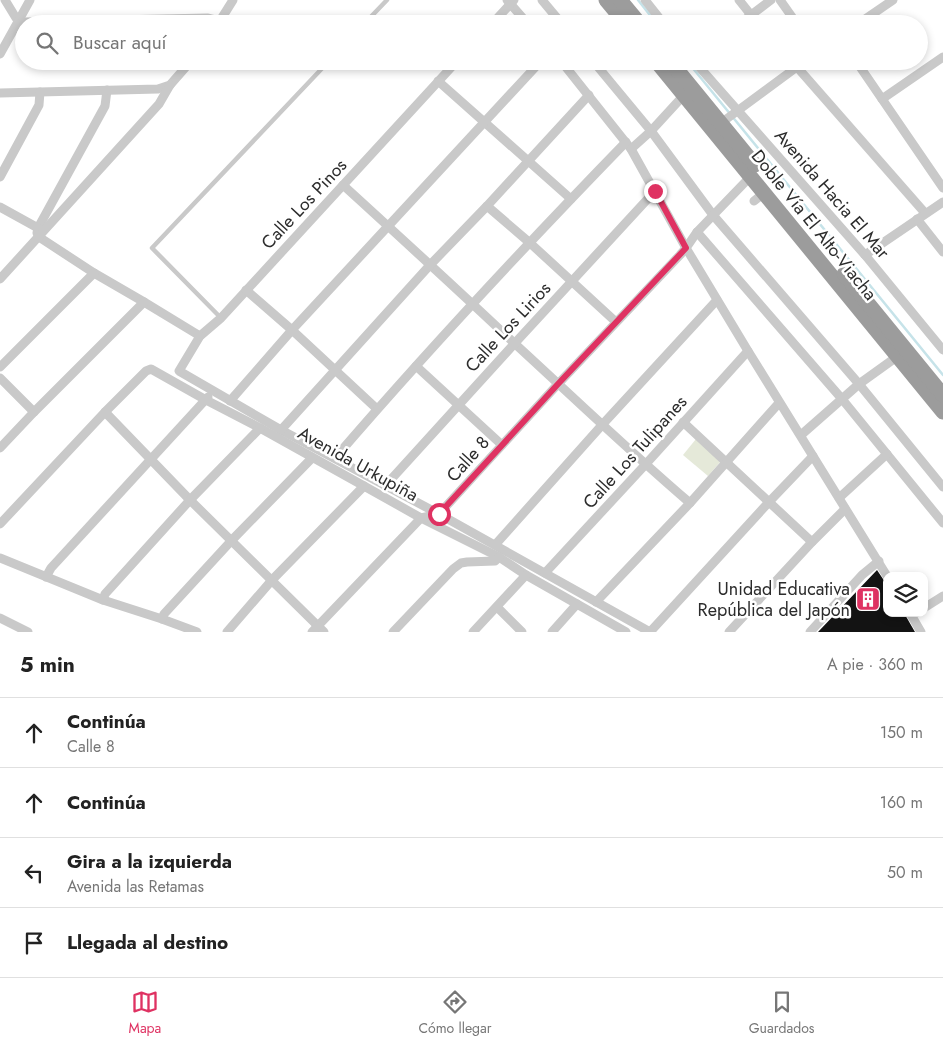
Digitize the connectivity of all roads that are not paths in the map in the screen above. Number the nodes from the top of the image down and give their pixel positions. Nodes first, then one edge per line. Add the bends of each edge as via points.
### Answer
1 (5, 0) edge
2 (30, 0) edge
3 (233, 0) edge
4 (387, 0) edge
5 (542, 0) edge
6 (606, 0) edge
7 (620, 0) edge
8 (645, 0) edge
9 (739, 0) edge
10 (771, 0) edge
11 (780, 0) edge
12 (893, 0) edge
13 (510, 1) edge
14 (22, 15) edge
15 (223, 15) edge
16 (373, 15) edge
17 (499, 15) edge
18 (521, 15) edge
19 (554, 15) edge
20 (618, 15) edge
21 (632, 15) edge
22 (657, 15) edge
23 (751, 15) joint
24 (791, 15) edge
25 (871, 15) edge
26 (15, 16) edge
27 (15, 28) edge
28 (0, 54) edge
29 (942, 59) edge
30 (928, 68) edge
31 (183, 70) edge
32 (320, 70) edge
33 (448, 70) edge
34 (533, 70) edge
35 (568, 70) edge
36 (600, 70) edge
37 (663, 70) edge
38 (679, 70) edge
39 (700, 70) edge
40 (793, 70) edge
41 (799, 70) edge
42 (862, 70) edge
43 (926, 70) edge
44 (438, 81) junction
45 (170, 85) junction
46 (107, 90) junction
47 (40, 92) junction
48 (0, 93) edge
49 (684, 95) junction
50 (589, 96) junction
51 (882, 99) junction
52 (729, 118) junction
53 (484, 122) junction
54 (651, 131) junction
55 (628, 146) junction
56 (528, 162) junction
57 (751, 176) junction
58 (0, 177) edge
59 (343, 185) junction
60 (943, 188) edge
61 (655, 191) junction
62 (571, 199) junction
63 (943, 202) edge
64 (487, 206) junction
65 (0, 207) edge
66 (713, 215) junction
67 (921, 216) junction
68 (388, 226) junction
69 (39, 232) junction
70 (697, 232) junction
71 (530, 243) junction
72 (686, 248) junction
73 (943, 252) edge
74 (864, 255) junction
75 (430, 265) junction
76 (94, 273) junction
77 (2, 274) edge
78 (572, 281) junction
79 (246, 290) junction
80 (717, 300) junction
81 (144, 302) junction
82 (473, 304) junction
83 (221, 318) junction
84 (616, 322) junction
85 (292, 330) junction
86 (200, 336) junction
87 (515, 343) junction
88 (943, 350) edge
89 (748, 351) junction
90 (898, 356) junction
91 (416, 366) junction
92 (0, 367) edge
93 (335, 370) junction
94 (0, 378) edge
95 (558, 384) junction
96 (859, 384) junction
97 (212, 390) junction
98 (943, 395) edge
99 (842, 398) junction
100 (206, 400) junction
101 (230, 401) junction
102 (779, 403) junction
103 (458, 405) junction
104 (377, 409) junction
105 (34, 412) junction
106 (104, 412) junction
107 (943, 412) edge
108 (683, 422) junction
109 (602, 425) junction
110 (260, 428) junction
111 (281, 430) junction
112 (801, 435) junction
113 (502, 445) junction
114 (0, 448) edge
115 (887, 454) junction
116 (813, 456) junction
117 (312, 458) junction
118 (335, 458) junction
119 (151, 459) junction
120 (726, 462) junction
121 (645, 465) junction
122 (364, 486) junction
123 (385, 486) junction
124 (943, 487) edge
125 (839, 498) junction
126 (190, 500) junction
127 (768, 502) junction
128 (690, 503) junction
129 (846, 509) junction
130 (439, 514) junction
131 (421, 518) junction
132 (940, 519) edge
133 (0, 524) edge
134 (232, 540) junction
135 (812, 542) junction
136 (495, 545) junction
137 (499, 557) junction
138 (0, 558) edge
139 (879, 561) junction
140 (885, 572) edge
141 (545, 573) junction
142 (526, 575) junction
143 (46, 577) junction
144 (272, 580) junction
145 (943, 596) edge
146 (103, 600) junction
147 (596, 602) junction
148 (577, 604) junction
149 (928, 605) edge
150 (497, 607) junction
151 (914, 617) edge
152 (0, 618) edge
153 (162, 619) junction
154 (318, 630) edge
155 (28, 632) edge
156 (197, 632) edge
157 (227, 632) edge
158 (393, 632) edge
159 (473, 632) edge
160 (522, 632) edge
161 (552, 632) edge
162 (626, 632) edge
163 (650, 632) edge
164 (729, 632) edge
165 (810, 632) edge
166 (921, 632) edge

1 - 26 street
2 - 14 street
3 - 15 street
4 - 16 lane
5 - 19 street
6 - 20 highway
7 - 21 highway
8 - 22 street
9 - 23 street
10 - 23 street
11 - 24 street
12 - 25 street
13 - 17 street
13 - 18 street
27 - 28 street
29 - 30 street
31 - 45 street
32 - 83 lane via 152,248
33 - 44 street, Calle Los Pinos
34 - 53 street
35 - 50 street
36 - 54 street
37 - 49 highway, Doble Vía El Alto-Viacha
38 - 52 highway, Doble Vía El Alto-Viacha
39 - 52 street, Avenida Hacia El Mar
40 - 52 street
41 - 67 street
42 - 51 street
43 - 51 street
44 - 53 street
44 - 59 street, Calle Los Pinos
45 - 46 street via 158,89
45 - 69 street via 159,104
46 - 47 street
46 - 69 street via 104,106
47 - 48 street
47 - 58 street via 39,105
49 - 54 street
49 - 57 highway, Doble Vía El Alto-Viacha
50 - 55 street
50 - 56 street
51 - 60 street
52 - 74 street, Avenida Hacia El Mar
52 - 98 highway, Doble Vía El Alto-Viacha
53 - 56 street
53 - 68 street
54 - 55 street
54 - 66 street
55 - 61 street
55 - 62 street
56 - 62 street
56 - 64 street
57 - 66 street, Calle 8
57 - 90 highway, Doble Vía El Alto-Viacha via 759,197
59 - 68 street
59 - 79 street, Calle Los Pinos
61 - 72 street
61 - 78 street, Calle Los Lirios
62 - 71 street
63 - 67 street
64 - 71 street
64 - 75 street
65 - 69 street
66 - 70 street, Calle 8
66 - 96 street
67 - 73 street
67 - 74 street
68 - 75 street
68 - 85 street
69 - 76 street
69 - 77 street
70 - 72 street, Calle 8
70 - 99 street
71 - 78 street
71 - 82 street
72 - 80 street
72 - 84 street, Calle 8
74 - 88 street, Avenida Hacia El Mar
75 - 82 street
75 - 93 street
76 - 81 street
76 - 92 street
78 - 84 street
78 - 87 street, Calle Los Lirios
79 - 83 street, Calle Los Pinos
79 - 85 street
80 - 89 street
80 - 109 street
81 - 86 street
81 - 105 street
82 - 87 street
82 - 91 street
83 - 86 street, Calle Los Pinos
84 - 95 street, Calle 8
85 - 93 street
85 - 101 street
86 - 97 street, Calle Los Pinos via 179,371
87 - 95 street
87 - 103 street, Calle Los Lirios
89 - 102 street
89 - 108 street, Calle Los Tulipanes
90 - 96 street
90 - 107 highway, Doble Vía El Alto-Viacha
91 - 103 street
91 - 104 street
93 - 104 street
93 - 111 street
94 - 105 street
95 - 109 street
95 - 113 street, Calle 8
96 - 99 street
96 - 124 street
97 - 100 street
97 - 101 street
99 - 112 street
99 - 115 street
100 - 106 street, Avenida Urkupiña via 151,369
100 - 110 street, Avenida Urkupiña
100 - 119 street
101 - 111 street
102 - 112 street
102 - 120 street
103 - 113 street
103 - 123 street, Calle Los Lirios
104 - 118 street
105 - 114 street
106 - 119 street
106 - 133 street
108 - 120 street
108 - 121 street, Calle Los Tulipanes
109 - 121 street
109 - 136 street
110 - 117 street, Avenida Urkupiña
110 - 126 street
111 - 118 street
112 - 116 street
113 - 130 street, Calle 8
115 - 125 street
115 - 132 street
116 - 125 street
116 - 127 street
117 - 122 street, Avenida Urkupiña
117 - 134 street
118 - 123 street
119 - 126 street
119 - 143 street
120 - 127 street
120 - 128 street
121 - 128 street
121 - 141 street, Calle Los Tulipanes
122 - 131 street, Avenida Urkupiña
122 - 144 street
123 - 130 street
125 - 129 street
126 - 134 street
126 - 146 street
127 - 135 street
127 - 163 street
128 - 147 street
129 - 135 street
129 - 139 street
130 - 131 street
130 - 136 street
131 - 137 street, Avenida Urkupiña
131 - 154 street
134 - 144 street
134 - 153 street
135 - 164 street
136 - 141 street
137 - 142 street, Avenida Urkupiña
137 - 158 street via 495,561 461,563
138 - 143 street
139 - 140 street
139 - 165 street
141 - 147 street
142 - 148 street, Avenida Urkupiña
142 - 150 street
143 - 146 street
144 - 154 street
144 - 157 street
145 - 149 street
146 - 153 street
147 - 163 street
148 - 161 street
148 - 162 street, Avenida Urkupiña
150 - 159 street
150 - 160 street
151 - 166 street
152 - 155 street
153 - 156 street

